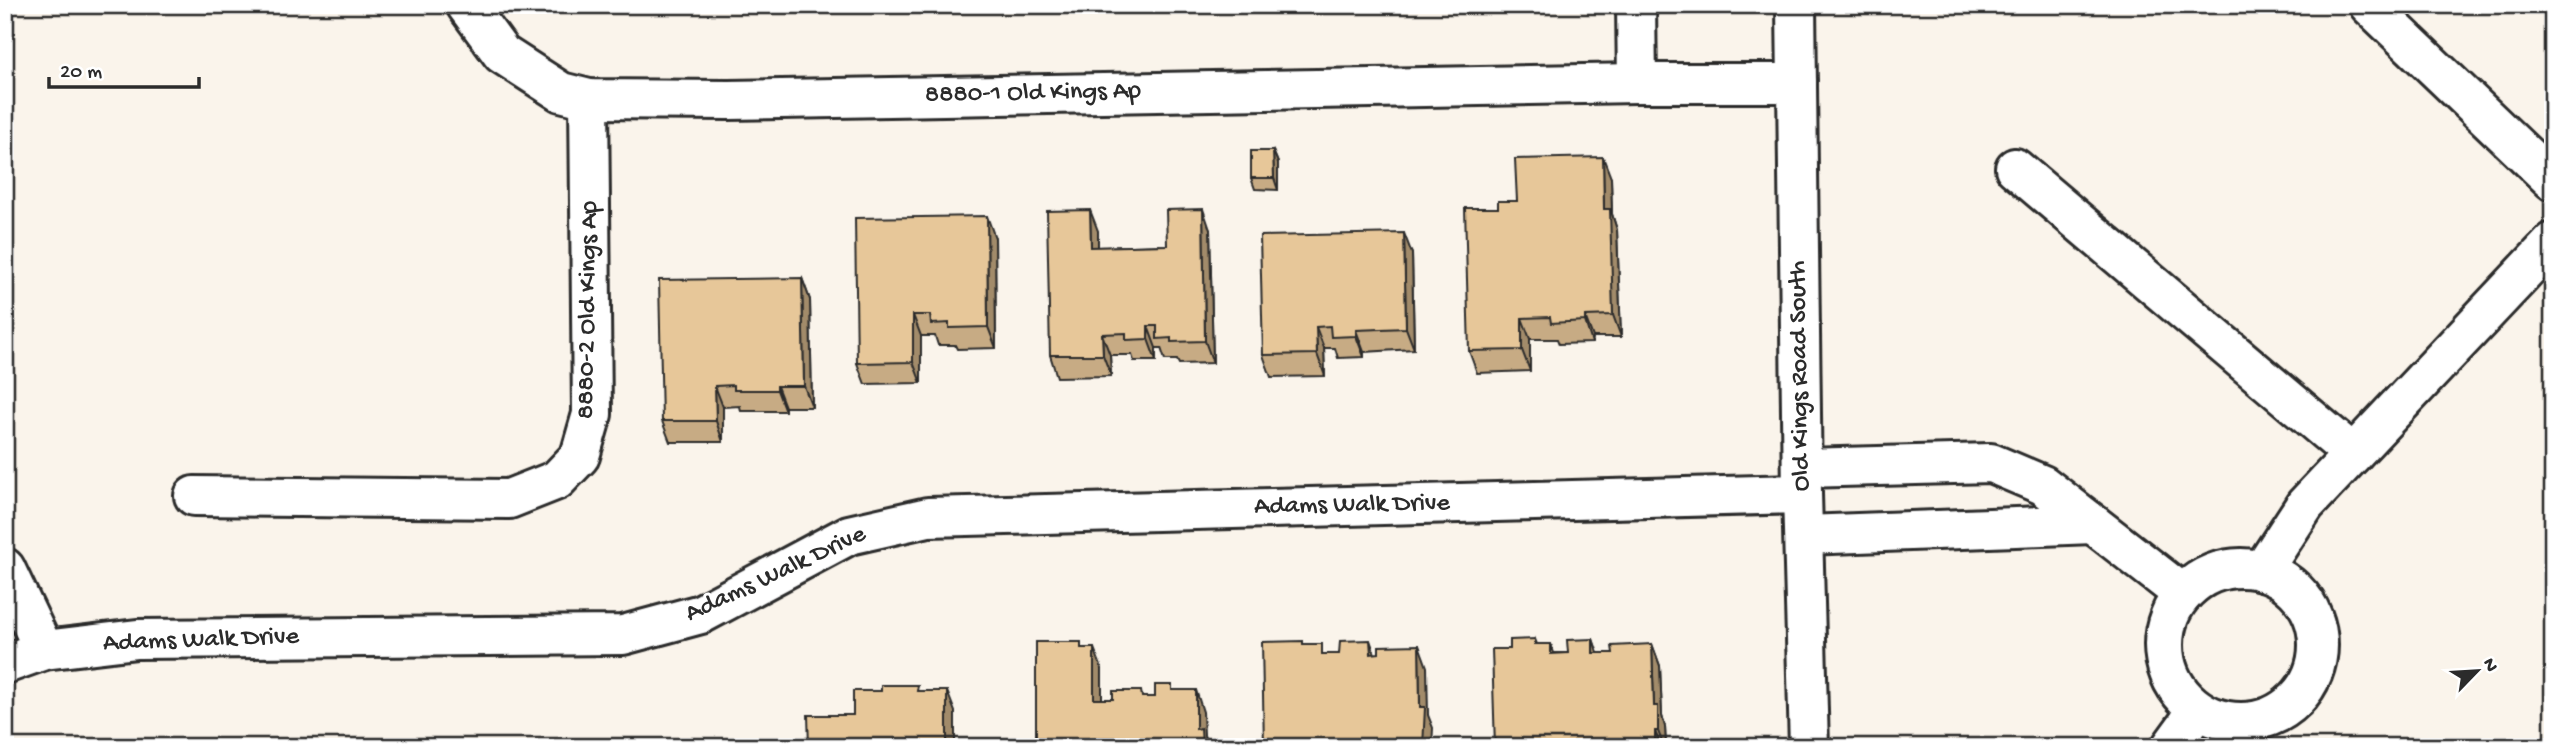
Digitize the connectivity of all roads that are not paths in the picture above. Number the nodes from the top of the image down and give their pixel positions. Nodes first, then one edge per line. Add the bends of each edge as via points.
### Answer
1 (466, 5) edge
2 (1636, 5) edge
3 (1796, 5) edge
4 (2369, 5) edge
5 (1637, 83) junction
6 (1797, 83) junction
7 (589, 99) junction
8 (2014, 168) dead end
9 (2553, 181) edge
10 (2553, 242) edge
11 (2353, 454) junction
12 (1803, 481) junction
13 (194, 496) dead end
14 (2093, 524) junction
15 (1805, 535) junction
16 (5, 568) edge
17 (2262, 570) junction
18 (2183, 594) junction
19 (44, 650) junction
20 (5, 664) edge
21 (2198, 710) junction
22 (1810, 747) edge
23 (2171, 747) edge

1 - 7 street, 8880-1 Old Kings Ap via 502,54 561,92
2 - 5 street
3 - 6 street, Old Kings Road South
4 - 9 street
5 - 6 street, 8880-1 Old Kings Ap
5 - 7 street, 8880-1 Old Kings Ap
6 - 12 street, Old Kings Road South
7 - 13 street, 8880-2 Old Kings Ap via 592,414 580,456 556,480 509,499
8 - 11 street
10 - 11 street
11 - 17 street via 2305,505
12 - 14 street, Adams Walk Drive via 1991,463 2043,485
12 - 15 street, Old Kings Road South
12 - 19 street, Adams Walk Drive via 928,517 849,535 701,614 624,635 137,639
14 - 15 street
14 - 18 street, Adams Walk Drive
15 - 22 street, Old Kings Road South
16 - 19 street
17 - 18 street via 2236,568 2204,577
17 - 21 street via 2287,582 2305,602 2315,623 2319,650 2312,676 2298,699 2277,714 2249,723 2222,720
18 - 21 street via 2169,617 2163,643 2178,691
19 - 20 street, Adams Walk Drive
21 - 23 street

